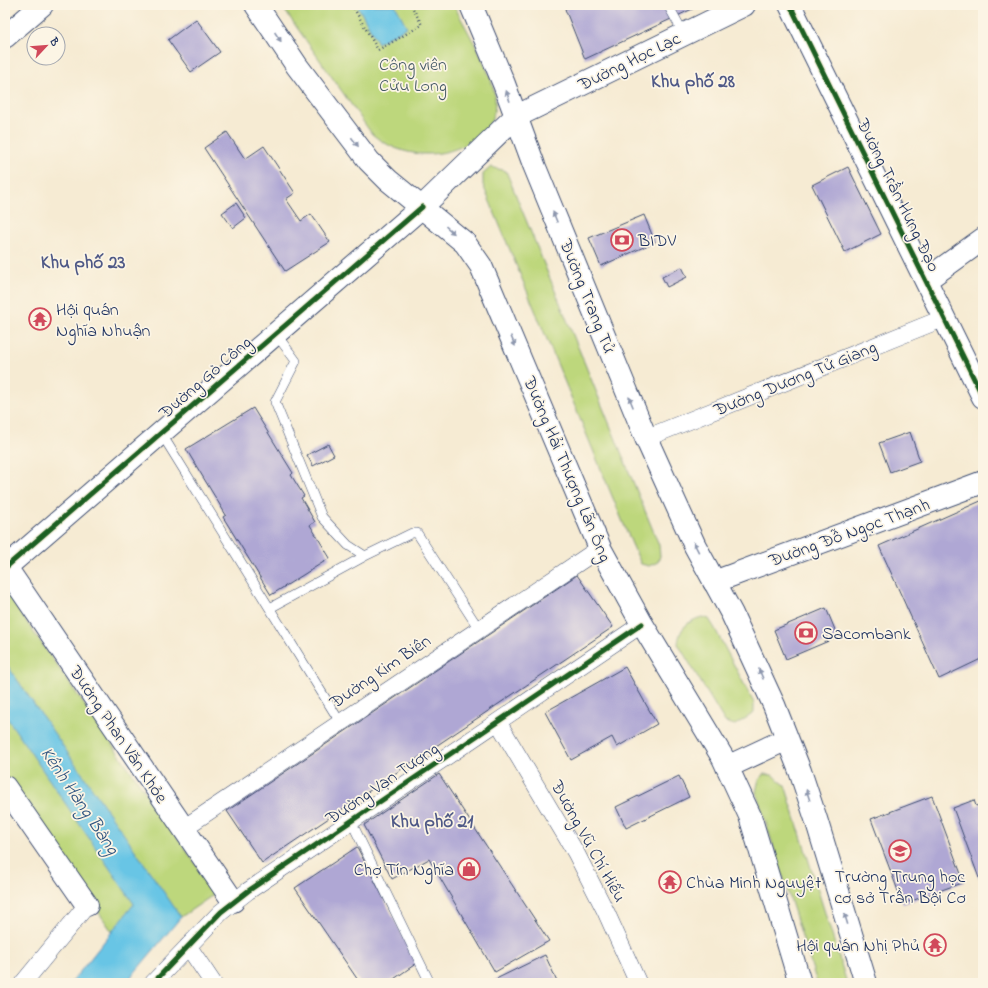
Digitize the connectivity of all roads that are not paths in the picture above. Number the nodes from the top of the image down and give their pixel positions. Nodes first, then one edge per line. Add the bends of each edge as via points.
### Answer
1 (42, 5) edge
2 (256, 5) edge
3 (471, 5) edge
4 (668, 5) edge
5 (744, 5) edge
6 (790, 5) edge
7 (684, 34) junction
8 (5, 37) edge
9 (515, 117) junction
10 (422, 207) junction
11 (983, 239) edge
12 (926, 280) junction
13 (944, 318) junction
14 (276, 334) junction
15 (978, 371) edge
16 (983, 397) edge
17 (161, 433) junction
18 (646, 438) junction
19 (983, 482) edge
20 (600, 548) junction
21 (365, 556) junction
22 (5, 567) edge
23 (714, 582) junction
24 (270, 608) junction
25 (642, 624) junction
26 (479, 629) junction
27 (340, 722) junction
28 (498, 722) junction
29 (787, 738) junction
30 (727, 767) junction
31 (5, 787) edge
32 (351, 821) junction
33 (184, 828) junction
34 (234, 901) junction
35 (87, 905) joint
36 (188, 946) junction
37 (23, 983) edge
38 (153, 983) edge
39 (213, 983) edge
40 (430, 983) edge
41 (638, 983) edge
42 (800, 983) edge
43 (866, 983) edge

1 - 8 main road
2 -> 10 main road, Đường Hải Thượng Lãn Ông via 297,66 369,161
9 -> 3 main road, Đường Trang Tử
4 - 7 lane
5 - 7 main road, Đường Học Lạc
6 - 12 main road, Đường Trần Hưng Đạo
7 - 9 main road, Đường Học Lạc
9 - 10 main road, Đường Học Lạc
18 -> 9 main road, Đường Trang Tử
10 - 14 main road, Đường Gò Công
10 -> 20 main road, Đường Hải Thượng Lãn Ông via 464,243 481,266
11 - 12 main road
12 - 13 main road, Đường Trần Hưng Đạo
13 - 15 main road, Đường Trần Hưng Đạo
13 - 18 street, Đường Dương Tử Giang
14 - 17 main road, Đường Gò Công
14 - 21 lane via 296,361 275,402 322,517 348,545
15 - 16 main road, Đường Trần Hưng Đạo
17 - 22 main road, Đường Gò Công
17 - 24 lane
23 -> 18 main road, Đường Trang Tử
19 - 23 main road, Đường Đỗ Ngọc Thạnh
20 - 25 main road, Đường Hải Thượng Lãn Ông
20 - 26 street, Đường Kim Biên
21 - 24 lane
21 - 26 lane via 412,533 417,533
22 - 33 main road, Đường Phan Văn Khỏe
29 -> 23 main road via 758,667
24 - 27 lane
25 - 28 street, Đường Vạn Tượng
25 - 30 main road, Đường Hải Thượng Lãn Ông
26 - 27 street, Đường Kim Biên
27 - 33 street, Đường Kim Biên
28 - 32 street, Đường Vạn Tượng
28 - 41 street, Đường Vũ Chí Hiếu via 576,853
29 - 30 main road
43 -> 29 main road via 816,819
30 - 42 main road, Đường Hải Thượng Lãn Ông via 750,816
31 - 35 main road
32 - 34 street, Đường Vạn Tượng
32 - 40 lane
33 - 34 main road, Đường Phan Văn Khỏe
34 - 36 street, Đường Vạn Tượng
35 - 37 street
36 - 38 street, Đường Vạn Tượng
36 - 39 street

